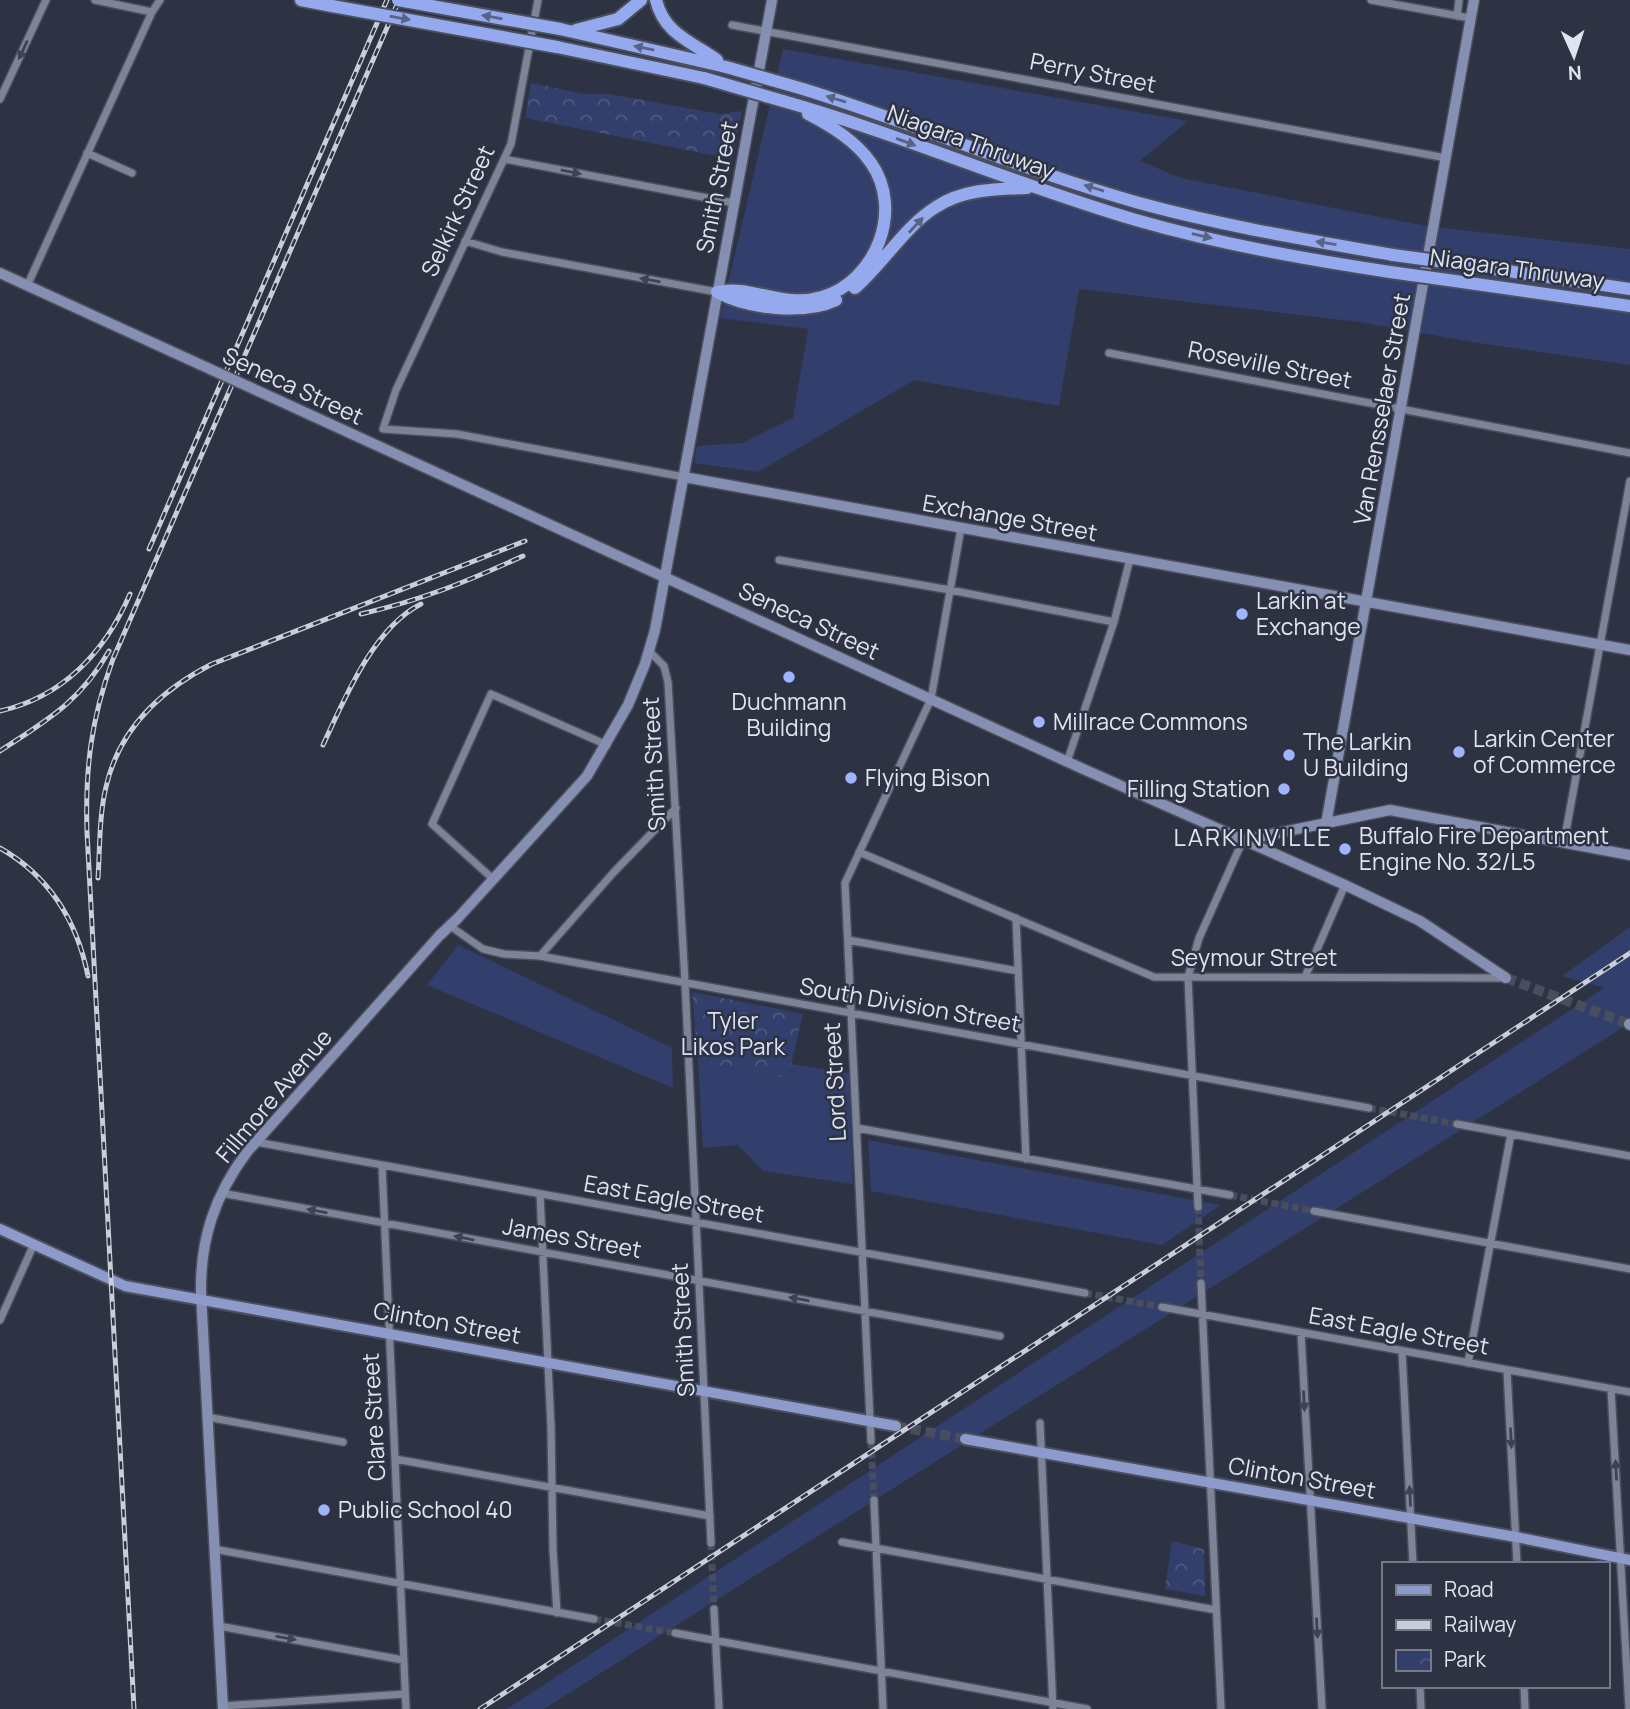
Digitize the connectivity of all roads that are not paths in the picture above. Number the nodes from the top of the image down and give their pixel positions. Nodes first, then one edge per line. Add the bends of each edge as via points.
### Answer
1 (46, 0) edge
2 (95, 0) edge
3 (160, 0) edge
4 (301, 0) edge
5 (397, 0) edge
6 (538, 0) edge
7 (640, 0) edge
8 (656, 0) edge
9 (772, 0) edge
10 (1371, 0) edge
11 (1459, 0) edge
12 (1474, 0) edge
13 (152, 12) junction
14 (1457, 16) junction
15 (1470, 18) junction
16 (732, 25) dead end
17 (564, 30) junction
18 (766, 32) junction
19 (712, 60) junction
20 (0, 99) edge
21 (791, 104) junction
22 (87, 153) junction
23 (1446, 158) junction
24 (504, 159) junction
25 (132, 173) dead end
26 (1034, 187) junction
27 (734, 203) junction
28 (465, 241) junction
29 (0, 273) edge
30 (27, 286) junction
31 (1630, 289) edge
32 (717, 292) junction
33 (1630, 306) edge
34 (1108, 353) dead end
35 (1402, 410) junction
36 (383, 429) joint
37 (1630, 453) edge
38 (684, 477) junction
39 (1630, 481) edge
40 (961, 528) junction
41 (1130, 559) junction
42 (779, 560) dead end
43 (664, 577) junction
44 (950, 590) junction
45 (1366, 603) junction
46 (1114, 622) junction
47 (1600, 644) junction
48 (648, 650) junction
49 (1630, 650) edge
50 (931, 699) junction
51 (607, 745) junction
52 (1067, 762) junction
53 (676, 808) junction
54 (1325, 824) junction
55 (1243, 840) junction
56 (1564, 842) junction
57 (859, 852) junction
58 (1630, 855) edge
59 (493, 879) junction
60 (1345, 885) junction
61 (1016, 918) junction
62 (450, 926) junction
63 (848, 940) junction
64 (540, 956) junction
65 (1018, 971) junction
66 (1188, 977) junction
67 (1305, 977) junction
68 (1506, 978) joint
69 (685, 982) junction
70 (851, 1015) junction
71 (1021, 1045) junction
72 (1192, 1076) junction
73 (1369, 1108) tunnel mouth
74 (1457, 1124) tunnel mouth
75 (857, 1128) junction
76 (1511, 1134) junction
77 (256, 1142) junction
78 (1630, 1156) edge
79 (1026, 1159) junction
80 (382, 1165) junction
81 (1198, 1189) junction
82 (220, 1193) junction
83 (540, 1194) junction
84 (1230, 1195) tunnel mouth
85 (1198, 1207) tunnel mouth
86 (1314, 1211) tunnel mouth
87 (384, 1223) junction
88 (697, 1223) junction
89 (0, 1229) edge
90 (34, 1244) junction
91 (1490, 1244) junction
92 (542, 1252) junction
93 (863, 1252) junction
94 (1630, 1269) edge
95 (699, 1281) junction
96 (1201, 1283) tunnel mouth
97 (1084, 1293) tunnel mouth
98 (201, 1299) junction
99 (1162, 1307) tunnel mouth
100 (866, 1312) junction
101 (1202, 1315) junction
102 (0, 1320) edge
103 (1301, 1332) junction
104 (389, 1334) junction
105 (1000, 1336) dead end
106 (1402, 1351) junction
107 (547, 1363) junction
108 (1468, 1363) junction
109 (1507, 1370) junction
110 (1611, 1389) junction
111 (705, 1391) junction
112 (1630, 1392) edge
113 (207, 1417) junction
114 (870, 1421) junction
115 (1040, 1423) dead end
116 (896, 1426) tunnel mouth
117 (965, 1439) tunnel mouth
118 (871, 1441) tunnel mouth
119 (343, 1442) dead end
120 (1042, 1453) junction
121 (395, 1459) junction
122 (1210, 1483) junction
123 (552, 1488) junction
124 (874, 1500) tunnel mouth
125 (1310, 1501) junction
126 (710, 1516) junction
127 (1411, 1519) junction
128 (1516, 1538) junction
129 (842, 1542) dead end
130 (711, 1543) tunnel mouth
131 (876, 1548) junction
132 (214, 1549) junction
133 (1625, 1560) edge
134 (1413, 1562) edge
135 (1517, 1562) edge
136 (1047, 1578) junction
137 (400, 1584) junction
138 (714, 1609) tunnel mouth
139 (1216, 1609) junction
140 (557, 1613) junction
141 (594, 1619) tunnel mouth
142 (219, 1626) junction
143 (675, 1633) tunnel mouth
144 (715, 1640) junction
145 (403, 1660) junction
146 (881, 1671) junction
147 (1420, 1688) edge
148 (1524, 1688) edge
149 (405, 1694) junction
150 (1053, 1706) edge
151 (223, 1707) edge
152 (406, 1709) edge
153 (719, 1709) edge
154 (883, 1709) edge
155 (1087, 1709) edge
156 (1221, 1709) edge
157 (1322, 1709) edge
158 (1421, 1709) edge
159 (1525, 1709) edge
160 (1629, 1709) edge

1 -> 20 street
2 - 13 street
3 - 13 street
4 -> 21 highway, Niagara Thruway, bridge via 704,78
17 -> 5 highway, bridge
6 - 24 street, Selkirk Street via 511,144
7 - 17 highway via 618,19
8 - 19 highway via 674,33
9 - 18 street, Smith Street
10 - 14 street
11 - 14 street
12 - 15 street, Van Rensselaer Street
13 - 22 street
14 - 15 street
15 - 23 street, Van Rensselaer Street
16 - 18 street, Perry Street
19 -> 17 highway
18 - 23 street, Perry Street
18 - 27 street, Smith Street
31 -> 19 highway, Niagara Thruway, bridge via 1276,235 1139,203
21 -> 26 highway, Niagara Thruway
21 - 32 highway via 844,136 871,163 885,205 880,242 853,279 822,297 780,300 730,289
22 - 25 street
22 - 30 street
23 - 35 street, Van Rensselaer Street
24 -> 27 street
24 - 28 street, Selkirk Street
32 -> 26 highway via 794,310 820,307 863,282 937,206 973,192
26 -> 33 highway, Niagara Thruway, bridge via 1136,220 1291,255
27 - 32 street, Smith Street
32 -> 28 street
28 - 36 street, Selkirk Street via 396,390
29 - 30 street, Seneca Street
30 - 43 street, Seneca Street, bridge
32 - 38 street, Smith Street
34 - 35 street, Roseville Street
35 - 37 street, Roseville Street
35 - 45 street, Van Rensselaer Street
36 - 38 street, Exchange Street via 457,434
38 - 40 street, Exchange Street
38 - 43 street, Smith Street
39 - 47 street
40 - 41 street, Exchange Street
40 - 44 street, Lord Street
41 - 45 street, Exchange Street
41 - 46 street
42 - 44 street
43 - 48 street, Smith Street
43 - 50 street, Seneca Street
44 - 46 street
44 - 50 street, Lord Street
45 - 47 street, Exchange Street
45 - 54 street, Van Rensselaer Street
46 - 52 street
47 - 49 street, Exchange Street
47 - 56 street
48 - 51 street, Fillmore Avenue
48 - 53 street, Smith Street via 667,672
50 - 52 street, Seneca Street
50 - 57 street, Lord Street
51 - 59 street, Fillmore Avenue via 587,776
51 - 59 street via 491,694 432,824
52 - 55 street, Seneca Street
53 - 64 street
53 - 69 street, Smith Street
54 - 55 street
54 - 56 street via 1390,810
55 - 60 street, Seneca Street
55 - 66 street via 1199,938
56 - 58 street
57 - 61 street, Seymour Street
57 - 63 street, Lord Street via 845,883
59 - 62 street, Fillmore Avenue
60 - 67 street
60 - 68 street, Seneca Street via 1420,921
61 - 65 street
61 - 66 street, Seymour Street via 1154,977
62 - 64 street, South Division Street via 483,949
62 - 77 street, Fillmore Avenue
63 - 65 street
63 - 70 street, Lord Street
64 - 69 street, South Division Street
65 - 71 street
66 - 67 street, Seymour Street
66 - 72 street
67 - 68 street, Seymour Street
69 - 70 street, South Division Street
69 - 88 street, Smith Street
70 - 71 street, South Division Street
70 - 75 street, Lord Street
71 - 72 street, South Division Street
71 - 79 street
72 - 73 street, South Division Street
72 - 81 street
74 - 76 street
75 - 79 street
75 - 93 street, Lord Street
76 - 78 street
76 - 91 street
77 - 80 street, East Eagle Street
77 - 82 street, Fillmore Avenue
79 - 81 street
80 - 83 street, East Eagle Street
80 - 87 street, Clare Street
81 - 84 street
81 - 85 street
87 -> 82 street, James Street
82 - 98 street, Fillmore Avenue via 202,1252
83 - 88 street, East Eagle Street
83 - 92 street
86 - 91 street
92 -> 87 street, James Street
87 - 104 street, Clare Street
88 - 93 street, East Eagle Street
88 - 95 street, Smith Street
89 - 90 main road, Clinton Street
90 - 98 main road, Clinton Street via 125,1286
90 - 102 street
91 - 94 street
91 - 108 street
92 - 95 street, James Street
92 - 107 street
93 - 97 street, East Eagle Street
93 - 100 street, Lord Street
100 -> 95 street, James Street
95 - 111 street, Smith Street
96 - 101 street
98 - 104 main road, Clinton Street
98 - 113 street, Fillmore Avenue
99 - 101 street, East Eagle Street
100 - 105 street, James Street
100 - 114 street, Lord Street
101 - 103 street, East Eagle Street
101 - 122 street
103 - 106 street, East Eagle Street
103 -> 125 street
104 - 107 main road, Clinton Street
104 - 121 street, Clare Street
106 - 108 street, East Eagle Street
127 -> 106 street
107 - 111 main road, Clinton Street
107 - 123 street
108 - 109 street, East Eagle Street
109 - 110 street, East Eagle Street
109 -> 128 street
110 - 112 street, East Eagle Street
133 -> 110 street
111 - 114 main road, Clinton Street
111 - 126 street, Smith Street
113 - 119 street
113 - 132 street, Fillmore Avenue
114 - 116 main road, Clinton Street
114 - 118 street, Lord Street
115 - 120 street
117 - 120 main road, Clinton Street
120 - 122 main road, Clinton Street
120 - 136 street
121 - 123 street
121 - 137 street, Clare Street
122 - 125 main road, Clinton Street
122 - 139 street
123 - 126 street
123 - 140 street
124 - 131 street
125 - 127 main road, Clinton Street
125 -> 157 street
126 - 130 street, Smith Street
127 - 128 main road, Clinton Street
127 - 134 street
128 - 133 main road, Clinton Street
128 - 135 street
129 - 131 street
131 - 136 street
131 - 146 street
132 - 137 street
132 - 142 street, Fillmore Avenue
133 - 160 street
136 - 139 street
136 - 150 street
137 - 140 street
137 - 145 street, Clare Street
138 - 144 street
139 - 156 street
140 - 141 street
142 -> 145 street
142 - 151 street, Fillmore Avenue
143 - 144 street
144 - 146 street
144 - 153 street
145 - 149 street, Clare Street
146 - 150 street
146 - 154 street
147 - 158 street
148 - 159 street
149 - 151 street
149 - 152 street, Clare Street
150 - 155 street

